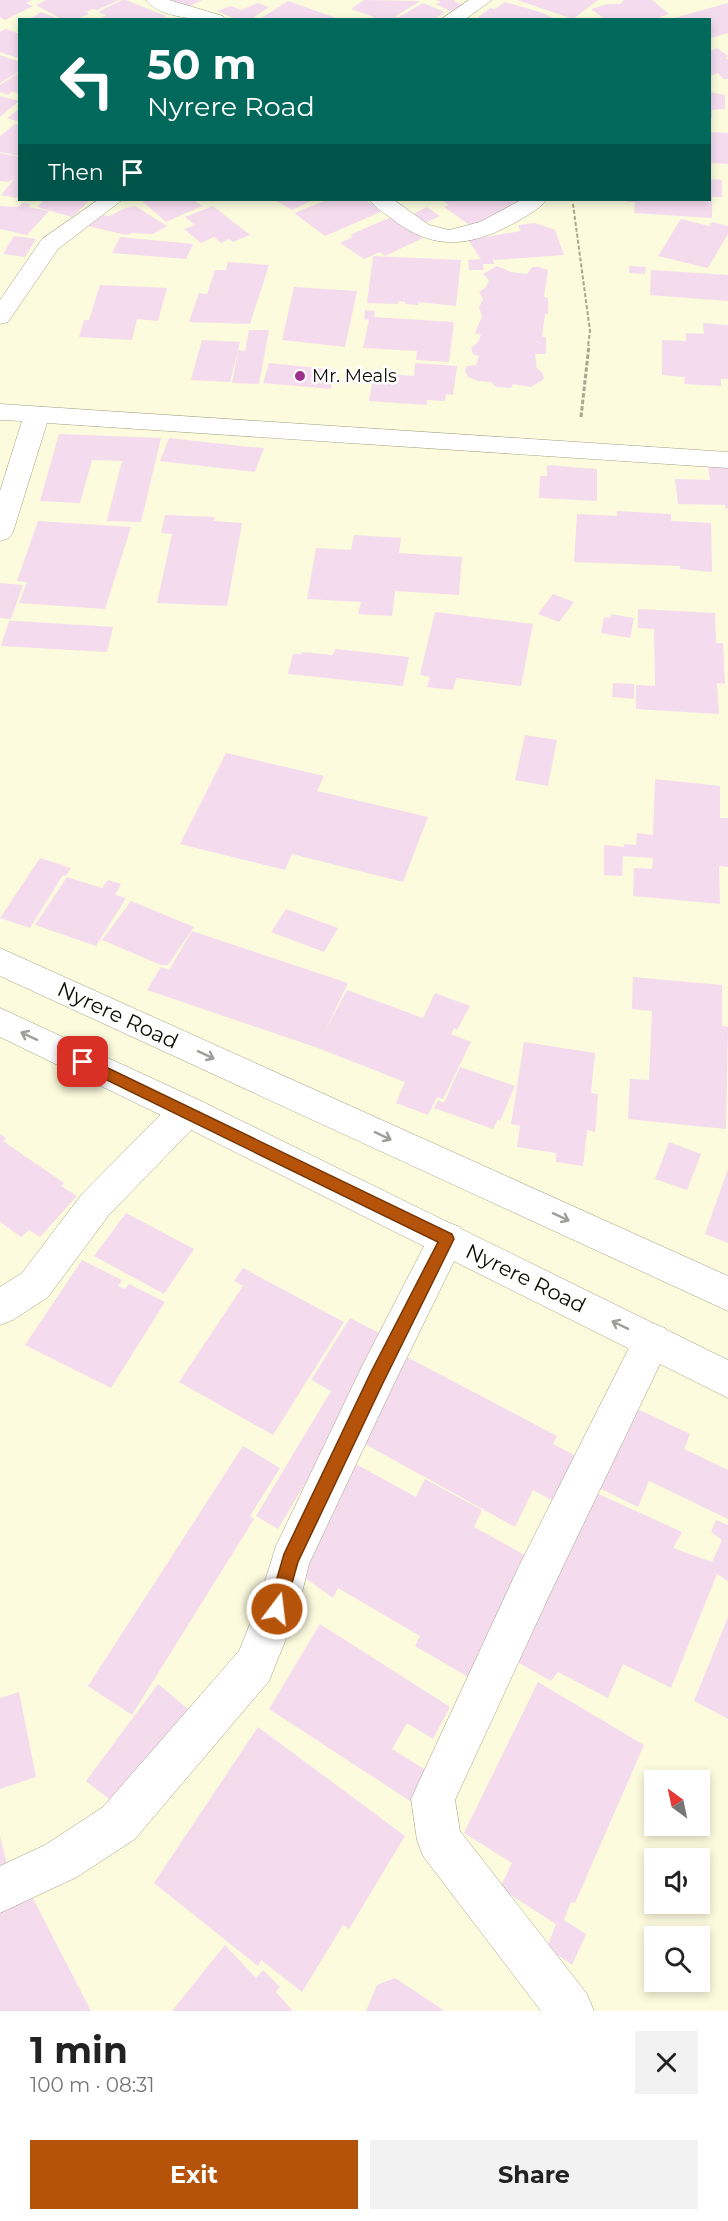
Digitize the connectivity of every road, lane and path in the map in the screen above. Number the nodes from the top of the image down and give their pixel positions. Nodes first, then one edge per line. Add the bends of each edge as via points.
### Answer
1 (155, 0) edge
2 (483, 0) edge
3 (209, 18) edge
4 (452, 18) edge
5 (110, 201) edge
6 (382, 201) edge
7 (534, 201) edge
8 (572, 201) edge
9 (0, 317) edge
10 (0, 412) edge
11 (37, 414) junction
12 (577, 450) junction
13 (728, 460) edge
14 (0, 532) edge
15 (0, 961) edge
16 (0, 1022) edge
17 (187, 1111) junction
18 (447, 1239) junction
19 (728, 1294) edge
20 (0, 1308) edge
21 (652, 1341) junction
22 (728, 1380) edge
23 (0, 1890) edge
24 (570, 2011) edge

1 - 3 street
2 - 4 street
5 - 9 street via 50,244
6 - 7 street via 422,229 435,235 454,236 479,229
8 - 12 path via 590,331
10 - 11 street
11 - 12 street
11 - 14 street
12 - 13 street
15 -> 19 street, Nyrere Road
17 -> 16 street, Nyrere Road
17 - 18 street, Nyrere Road
17 - 20 street via 95,1205 35,1285
21 -> 18 street, Nyrere Road
18 - 23 street via 290,1560 277,1609 254,1666 119,1823 61,1861
21 - 22 street, Nyrere Road
21 - 24 street via 433,1799 439,1840

